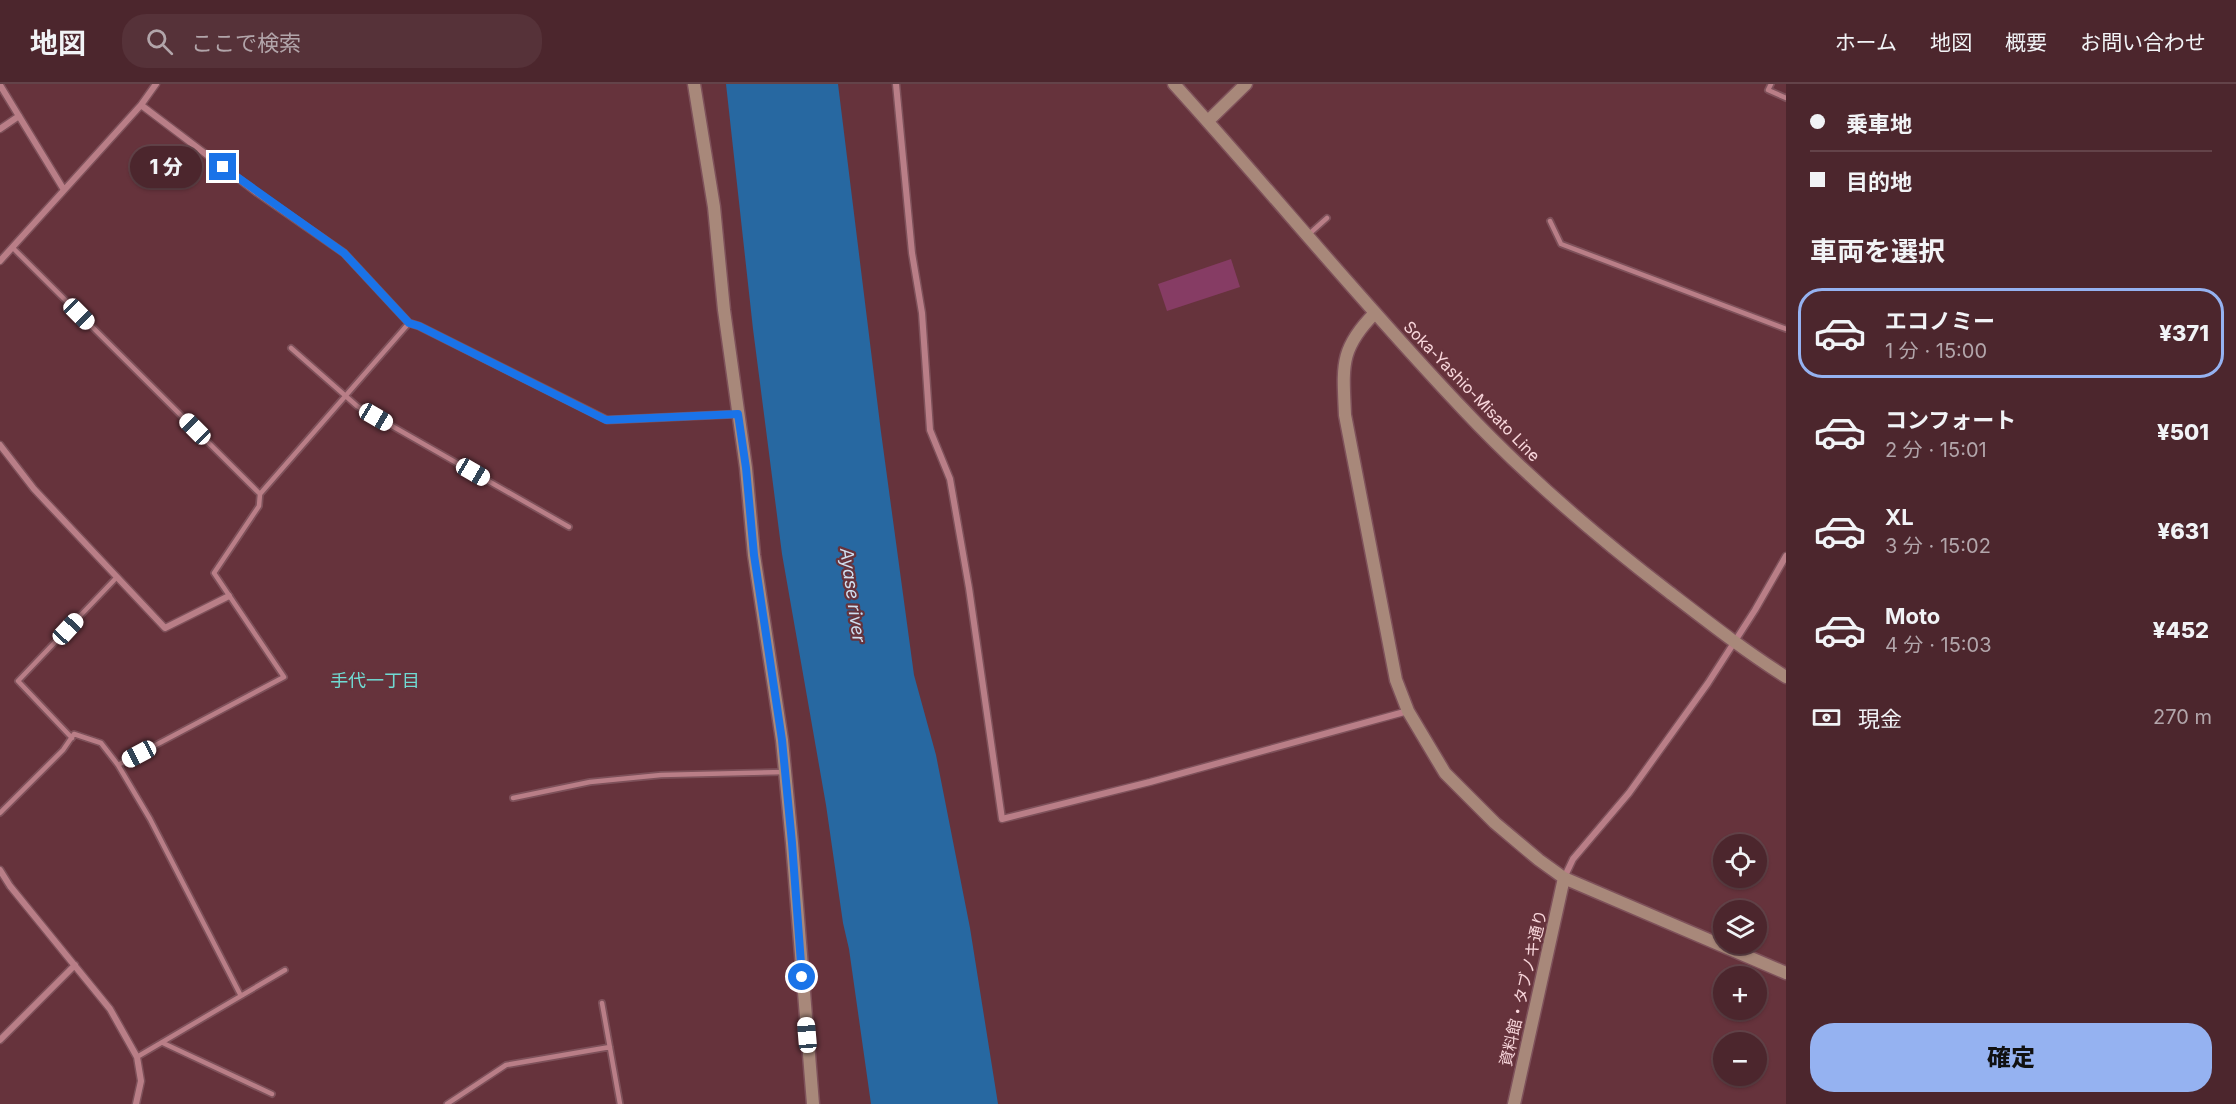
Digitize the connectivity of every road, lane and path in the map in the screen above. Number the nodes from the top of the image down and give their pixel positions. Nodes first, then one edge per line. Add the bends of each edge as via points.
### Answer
1 (156, 84) edge
2 (694, 84) edge
3 (896, 84) edge
4 (1174, 84) edge
5 (1246, 84) edge
6 (1771, 84) edge
7 (0, 85) edge
8 (1786, 98) edge
9 (141, 105) junction
10 (19, 116) junction
11 (1208, 121) junction
12 (0, 129) edge
13 (64, 190) junction
14 (1327, 218) dead end
15 (1550, 221) dead end
16 (1308, 236) junction
17 (13, 248) junction
18 (0, 261) edge
19 (1375, 313) junction
20 (409, 323) junction
21 (1786, 329) edge
22 (291, 348) dead end
23 (345, 395) junction
24 (738, 414) junction
25 (0, 445) edge
26 (260, 494) junction
27 (569, 527) dead end
28 (1786, 556) edge
29 (117, 576) junction
30 (229, 596) junction
31 (1734, 643) junction
32 (1786, 677) edge
33 (1408, 711) junction
34 (72, 738) junction
35 (118, 765) junction
36 (785, 772) junction
37 (513, 798) dead end
38 (0, 813) edge
39 (0, 870) edge
40 (1564, 878) junction
41 (75, 965) junction
42 (285, 970) dead end
43 (1786, 974) edge
44 (241, 996) junction
45 (602, 1004) dead end
46 (0, 1040) edge
47 (163, 1042) junction
48 (610, 1047) junction
49 (137, 1058) junction
50 (272, 1094) dead end
51 (136, 1104) edge
52 (447, 1104) edge
53 (620, 1104) edge
54 (813, 1104) edge
55 (1514, 1104) edge

1 - 9 street
2 - 24 street via 714,207
3 - 33 street via 912,253 922,314 930,430 950,479 1002,819
4 - 11 street, Soka-Yashio-Misato Line
5 - 11 street
6 - 8 lane via 1768,90
7 - 10 street
9 - 13 street
9 - 20 street via 344,253
10 - 12 street
10 - 13 street
11 - 16 street, Soka-Yashio-Misato Line
13 - 17 street
14 - 16 lane
15 - 21 lane via 1561,244
16 - 19 street, Soka-Yashio-Misato Line
17 - 18 street
17 - 26 lane
19 - 31 street, Soka-Yashio-Misato Line via 1464,410 1560,504
19 - 33 street via 1350,343 1343,370 1345,415 1396,680
20 - 23 lane
20 - 24 street via 606,420
22 - 23 lane
23 - 26 lane
23 - 27 lane via 357,406
24 - 36 street
25 - 29 street via 34,489
26 - 30 lane via 259,506 214,573
28 - 31 street
29 - 30 street via 165,628
29 - 34 lane via 18,681
30 - 35 lane via 284,677
31 - 32 street, Soka-Yashio-Misato Line
31 - 40 street via 1629,793 1573,859
33 - 40 street via 1445,773 1495,823
34 - 35 lane via 74,734 101,743
34 - 38 lane
35 - 44 lane
36 - 37 lane via 660,775 590,782
36 - 54 street
39 - 41 street
40 - 43 street
40 - 55 street, 資料館・タブノキ通り
41 - 46 street
41 - 49 street via 110,1009
42 - 44 lane
44 - 47 lane
45 - 48 lane
47 - 49 lane
47 - 50 lane
48 - 52 lane via 506,1065
48 - 53 lane
49 - 51 street via 141,1081

